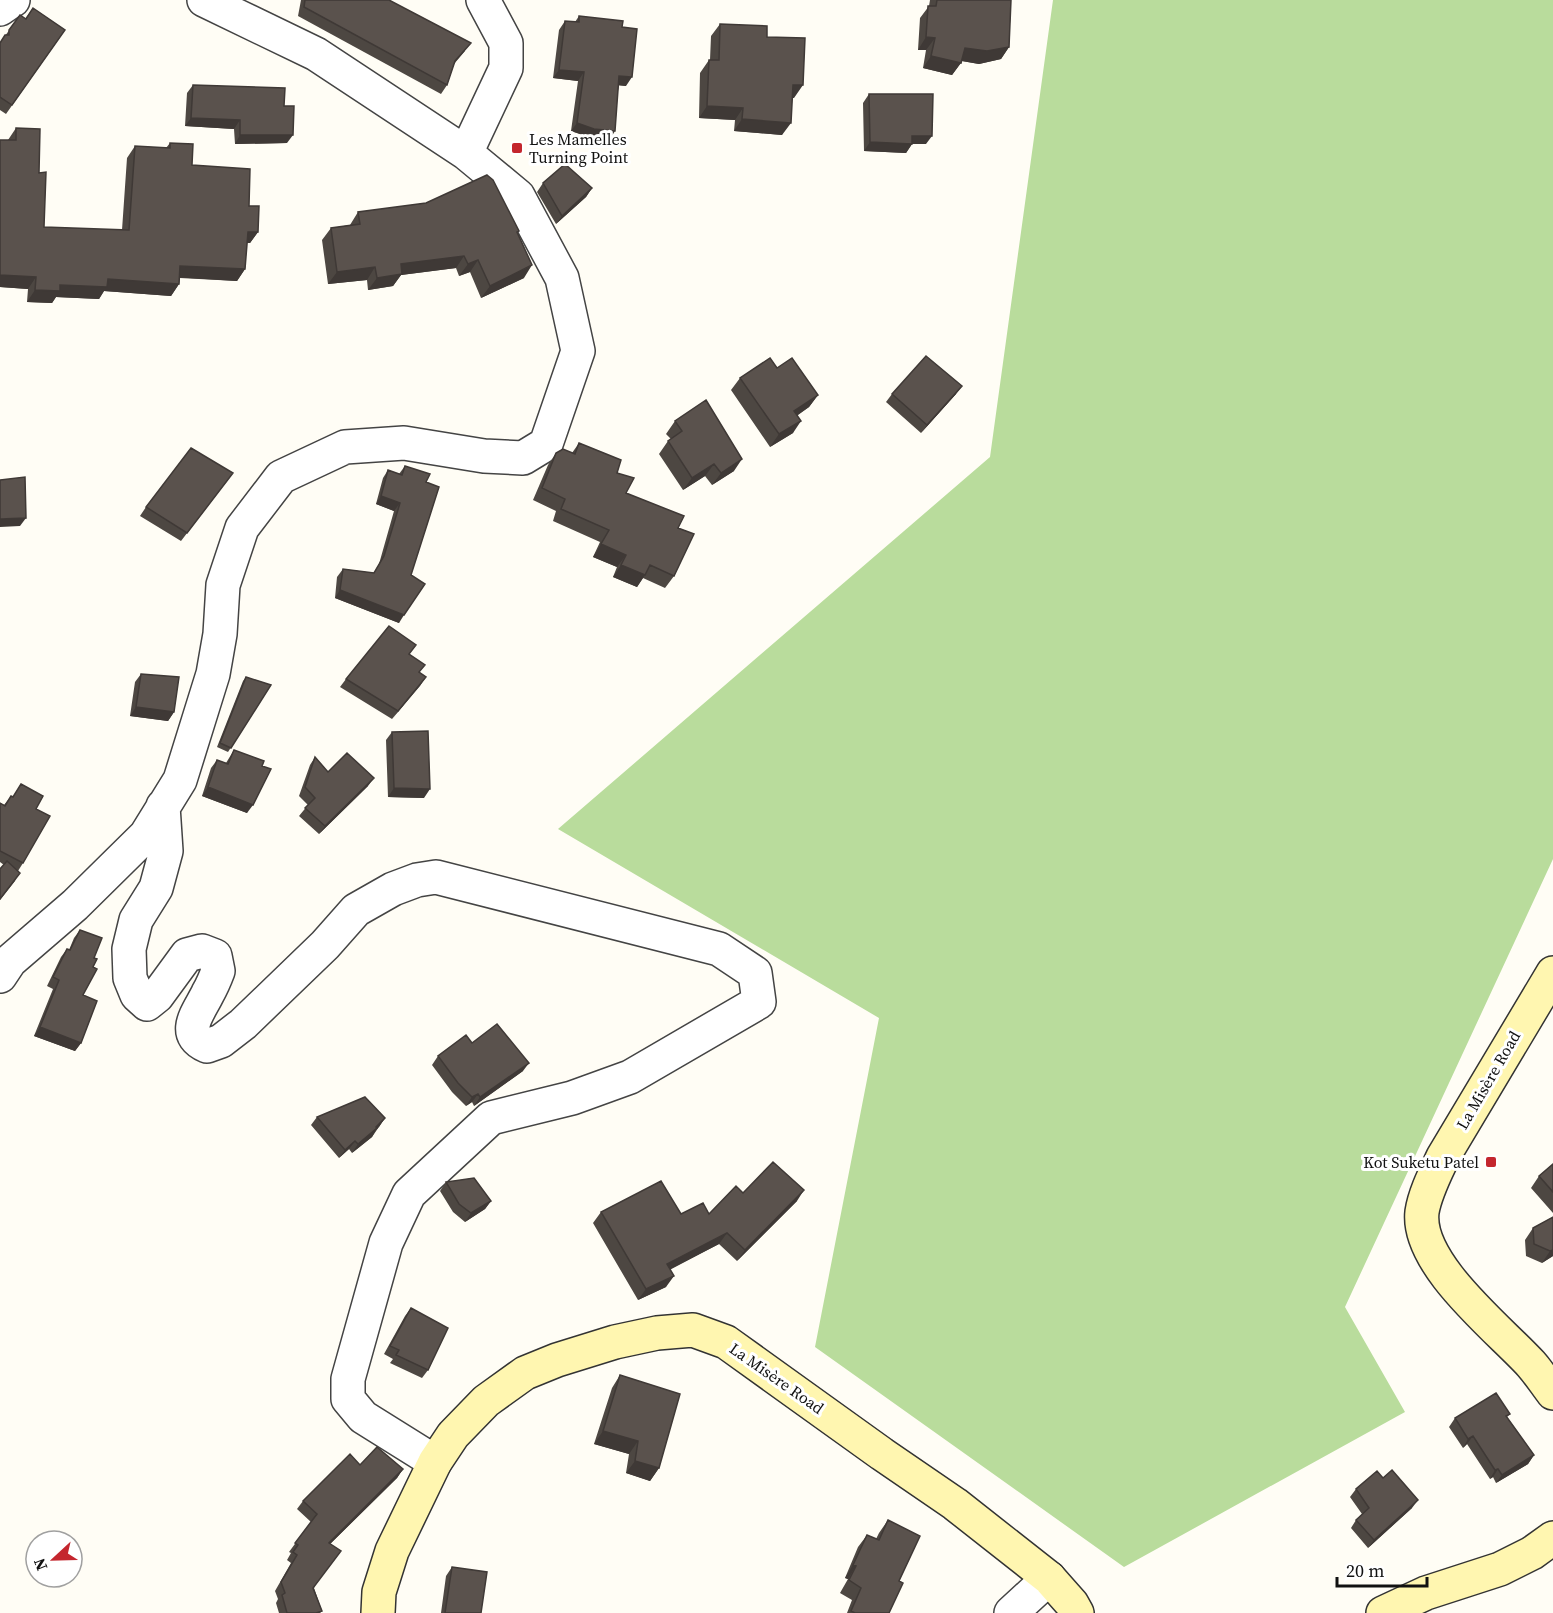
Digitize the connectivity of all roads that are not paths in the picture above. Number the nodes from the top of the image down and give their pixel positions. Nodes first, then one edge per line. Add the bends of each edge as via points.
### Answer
1 (13, 0) edge
2 (204, 0) edge
3 (483, 0) edge
4 (0, 9) edge
5 (466, 153) junction
6 (164, 806) junction
7 (1553, 973) edge
8 (0, 976) edge
9 (1553, 1393) edge
10 (435, 1462) junction
11 (1553, 1538) edge
12 (1048, 1578) junction
13 (378, 1613) edge
14 (1011, 1613) edge
15 (1077, 1613) edge
16 (1383, 1613) edge

1 - 4 street
2 - 5 street via 316,54
3 - 5 street via 506,43 506,68
5 - 6 street via 519,196 562,278 578,351 546,444 523,458 484,456 404,442 345,447 281,477 242,528 223,585 213,674 180,780
6 - 8 street via 146,835 75,905 10,961
6 - 10 street via 166,851 156,888 136,920 129,949 130,978 137,996 147,1004 187,955 202,951 215,956 218,971 192,1022 193,1034 207,1046 243,1023 356,910 393,889 436,877 719,949 755,973 759,1002 630,1077 572,1098 491,1118 409,1194 386,1243 348,1379 348,1399 363,1417
7 - 9 main road, La Misère Road via 1443,1156 1422,1214 1427,1243 1443,1273 1532,1365
10 - 12 main road, La Misère Road via 453,1435 486,1401 525,1373 615,1342 693,1330 726,1342 758,1364 955,1504
10 - 13 main road, La Misère Road via 392,1551 379,1592
11 - 16 main road via 1500,1569 1426,1593
12 - 14 street
12 - 15 main road, La Misère Road

